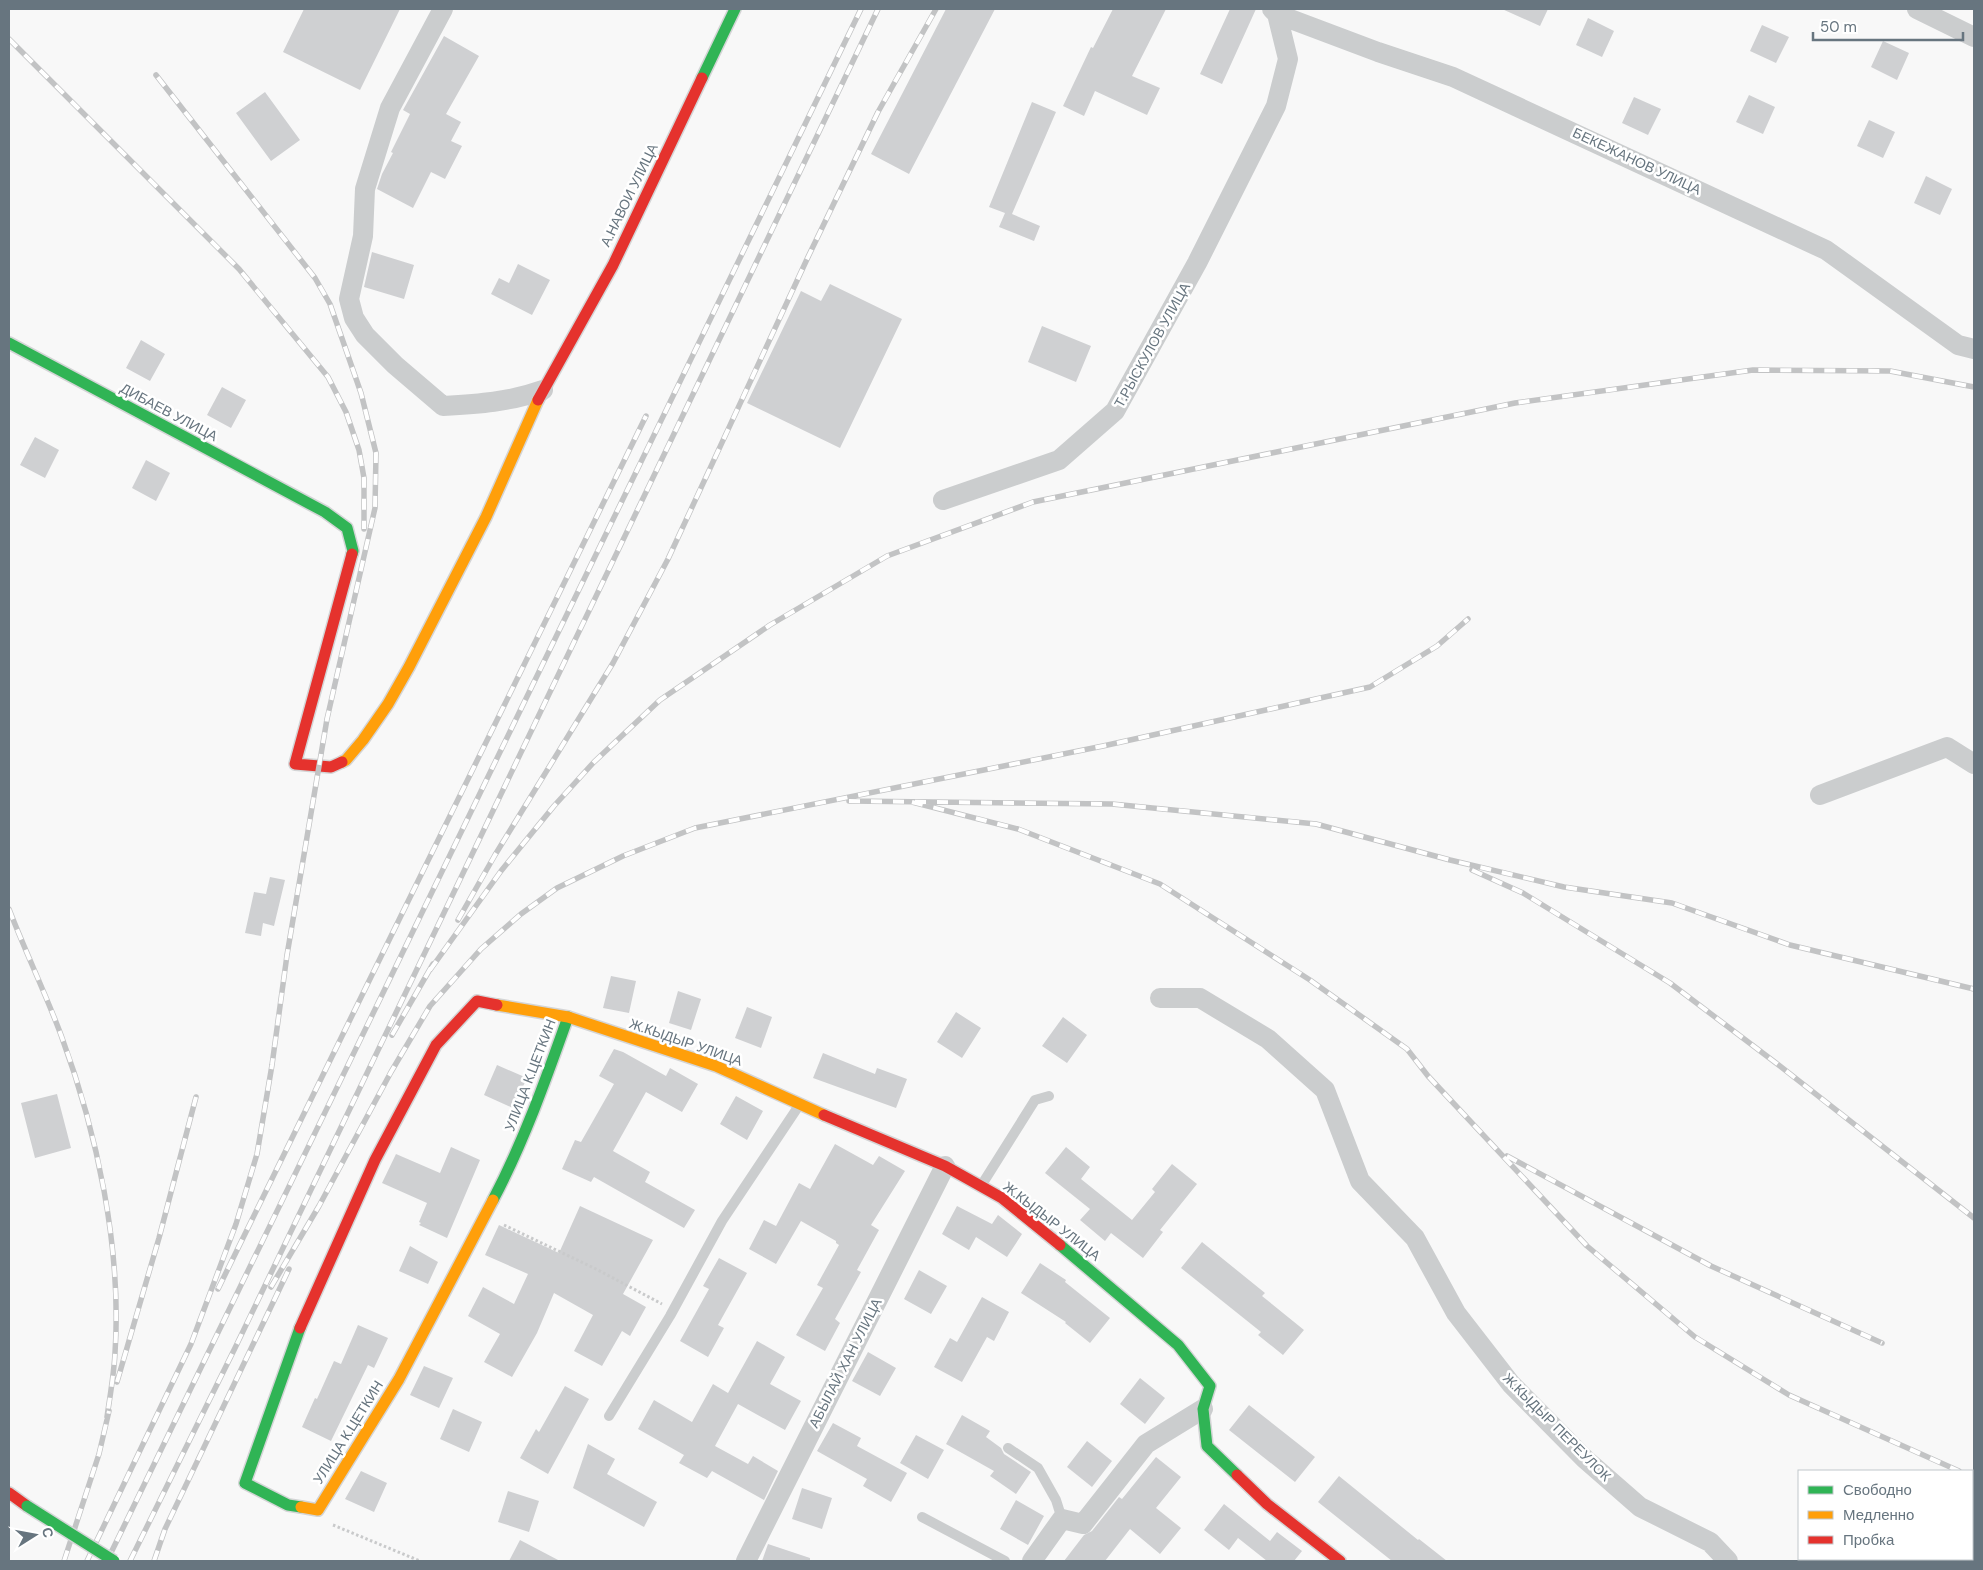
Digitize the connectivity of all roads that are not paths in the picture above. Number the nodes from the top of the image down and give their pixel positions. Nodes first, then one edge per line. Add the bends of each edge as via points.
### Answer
1 (443, 9) edge
2 (735, 9) edge
3 (1917, 9) edge
4 (1275, 12) edge
5 (1974, 37) edge
6 (1196, 263) joint
7 (9, 344) edge
8 (1974, 349) edge
9 (543, 390) junction
10 (943, 500) dead end
11 (315, 507) joint
12 (1974, 764) edge
13 (1820, 795) dead end
14 (1160, 998) dead end
15 (568, 1017) junction
16 (1050, 1096) dead end
17 (800, 1104) junction
18 (945, 1166) junction
19 (981, 1186) junction
20 (1203, 1409) junction
21 (608, 1416) dead end
22 (1008, 1448) dead end
23 (9, 1493) edge
24 (922, 1517) dead end
25 (1062, 1519) junction
26 (114, 1561) edge
27 (746, 1561) edge
28 (1005, 1561) edge
29 (1032, 1561) edge
30 (1340, 1561) edge
31 (1728, 1561) edge

1 - 9 street via 390,108 365,189 363,236 349,298 354,318 365,335 395,365 443,406 485,404 521,398
2 - 9 street, А.НАВОИ УЛИЦА via 613,265
3 - 5 street
4 - 6 street, БЕКЕЖАНОВ УЛИЦА via 1288,59 1276,106
4 - 8 street, БЕКЕЖАНОВ УЛИЦА via 1453,77 1826,250 1958,345
6 - 10 street, Т.РЫСКУЛОВ УЛИЦА via 1115,411 1059,460
7 - 11 street, ДИБАЕВ УЛИЦА
9 - 11 street, А.НАВОИ УЛИЦА via 486,517 409,667 363,740 346,760 331,767 295,764 353,551 347,528
12 - 13 street via 1947,747
14 - 31 street, Ж.КЫДЫР ПЕРЕУЛОК via 1200,998 1268,1039 1325,1090 1360,1181 1415,1238 1456,1313 1511,1384 1585,1459 1640,1507 1710,1542
15 - 15 street, УЛИЦА К.ЦЕТКИН via 477,1001 436,1045 375,1160 303,1321 245,1483 288,1505 318,1510 399,1379 505,1177 538,1104
15 - 17 street, Ж.КЫДЫР УЛИЦА via 716,1066
16 - 19 lane via 1035,1100
17 - 18 street, Ж.КЫДЫР УЛИЦА
17 - 21 lane via 722,1221 674,1310
18 - 19 street, Ж.КЫДЫР УЛИЦА
18 - 27 street, АБЫЛАЙ ХАН УЛИЦА
19 - 20 street, Ж.КЫДЫР УЛИЦА via 1002,1198 1067,1250 1178,1345 1210,1386
20 - 25 street via 1146,1444 1083,1524
20 - 30 street, Ж.КЫДЫР УЛИЦА via 1207,1446 1267,1504
22 - 25 lane via 1038,1468 1056,1500
23 - 26 street, bridge
24 - 28 lane
25 - 29 street

